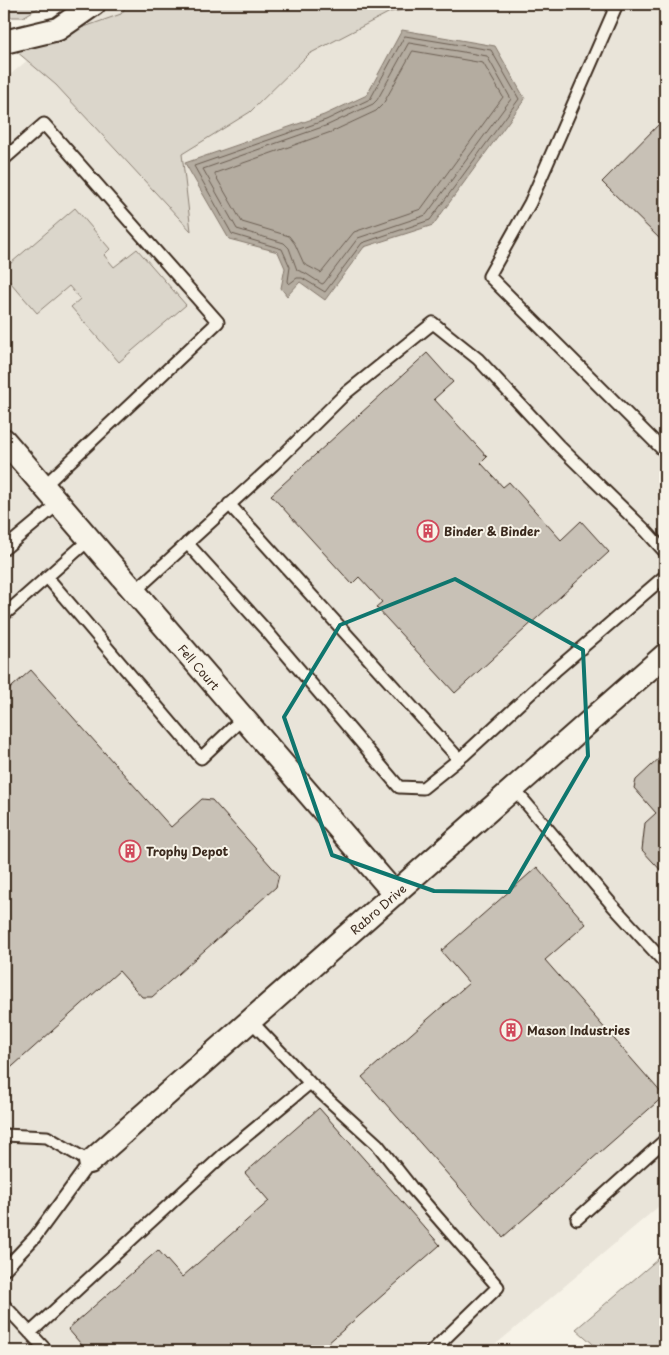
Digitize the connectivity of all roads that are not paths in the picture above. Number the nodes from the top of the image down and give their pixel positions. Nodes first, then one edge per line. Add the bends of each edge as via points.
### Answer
1 (94, 4) edge
2 (617, 4) edge
3 (4, 42) edge
4 (4, 159) edge
5 (4, 440) edge
6 (665, 452) edge
7 (44, 486) junction
8 (58, 503) junction
9 (229, 504) junction
10 (90, 539) junction
11 (187, 543) junction
12 (4, 549) edge
13 (665, 552) edge
14 (665, 576) edge
15 (47, 577) junction
16 (134, 592) junction
17 (4, 616) edge
18 (665, 655) edge
19 (243, 718) junction
20 (459, 759) junction
21 (514, 789) junction
22 (395, 894) junction
23 (665, 964) edge
24 (251, 1020) junction
25 (310, 1082) junction
26 (4, 1135) edge
27 (665, 1140) edge
28 (90, 1162) junction
29 (577, 1219) dead end
30 (4, 1270) edge
31 (4, 1305) edge
32 (30, 1333) junction
33 (47, 1351) edge
34 (432, 1351) edge

1 - 3 street via 58,29
2 - 6 lane via 530,203 489,276
4 - 7 lane via 44,124 218,322
5 - 7 street, Fell Court
7 - 8 street, Fell Court
8 - 10 street, Fell Court
8 - 12 lane
9 - 11 lane
9 - 13 lane via 346,394 433,323 478,359
9 - 20 lane
10 - 15 lane
10 - 16 street, Fell Court
11 - 16 lane
11 - 20 lane via 399,786 423,788
14 - 20 lane
15 - 17 lane
15 - 19 lane via 201,758
16 - 19 street, Fell Court
18 - 21 street, Rabro Drive
19 - 22 street, Fell Court
21 - 22 street, Rabro Drive
21 - 23 lane
22 - 24 street, Rabro Drive
24 - 25 lane
24 - 28 street, Rabro Drive
25 - 32 lane via 222,1156
25 - 34 lane via 377,1144 498,1287
26 - 28 lane via 47,1137
27 - 29 lane
28 - 30 lane via 35,1237
31 - 32 lane
32 - 33 lane

